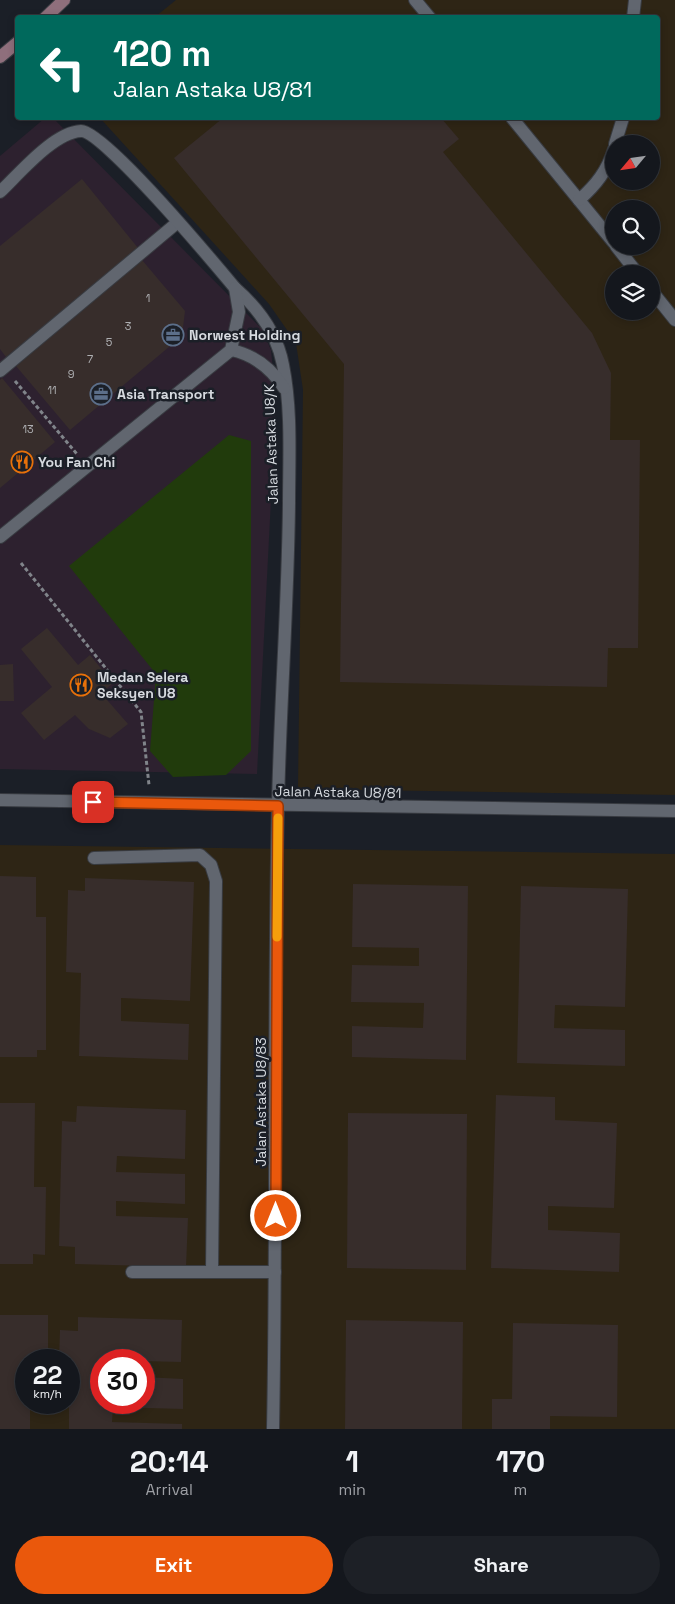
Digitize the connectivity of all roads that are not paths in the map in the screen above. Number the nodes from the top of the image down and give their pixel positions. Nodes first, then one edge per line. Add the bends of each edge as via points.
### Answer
1 (64, 0) edge
2 (415, 0) edge
3 (635, 0) edge
4 (48, 15) edge
5 (428, 15) edge
6 (633, 15) edge
7 (15, 45) edge
8 (0, 58) edge
9 (514, 120) edge
10 (622, 120) edge
11 (618, 135) edge
12 (605, 171) edge
13 (0, 192) edge
14 (579, 200) junction
15 (178, 222) junction
16 (605, 232) edge
17 (623, 255) edge
18 (631, 265) edge
19 (235, 288) junction
20 (660, 301) edge
21 (675, 320) edge
22 (231, 350) junction
23 (2, 369) edge
24 (285, 389) junction
25 (0, 537) edge
26 (0, 800) edge
27 (278, 806) junction
28 (675, 811) edge
29 (94, 858) dead end
30 (132, 1272) dead end
31 (212, 1272) junction
32 (276, 1272) junction
33 (273, 1429) edge

1 - 4 main road
2 - 5 street
3 - 6 street
7 - 8 main road
9 - 14 street
10 - 11 street
12 - 14 street via 599,182
13 - 15 street, Jalan Astaka U8/K via 64,134 82,131 91,134
14 - 16 street
15 - 19 street, Jalan Astaka U8/K
15 - 23 street
17 - 18 street
19 - 22 street via 239,312
19 - 24 street, Jalan Astaka U8/K via 267,322 284,366
20 - 21 street
22 - 24 street via 244,353 272,370
22 - 25 street
24 - 27 street, Jalan Astaka U8/K via 289,424 288,597
26 - 27 street, Jalan Astaka U8/81
27 - 28 street, Jalan Astaka U8/81
27 - 32 street, Jalan Astaka U8/83
29 - 31 street via 200,856 211,865 216,881
30 - 31 street
31 - 32 street
32 - 33 street, Jalan Astaka U8/83

